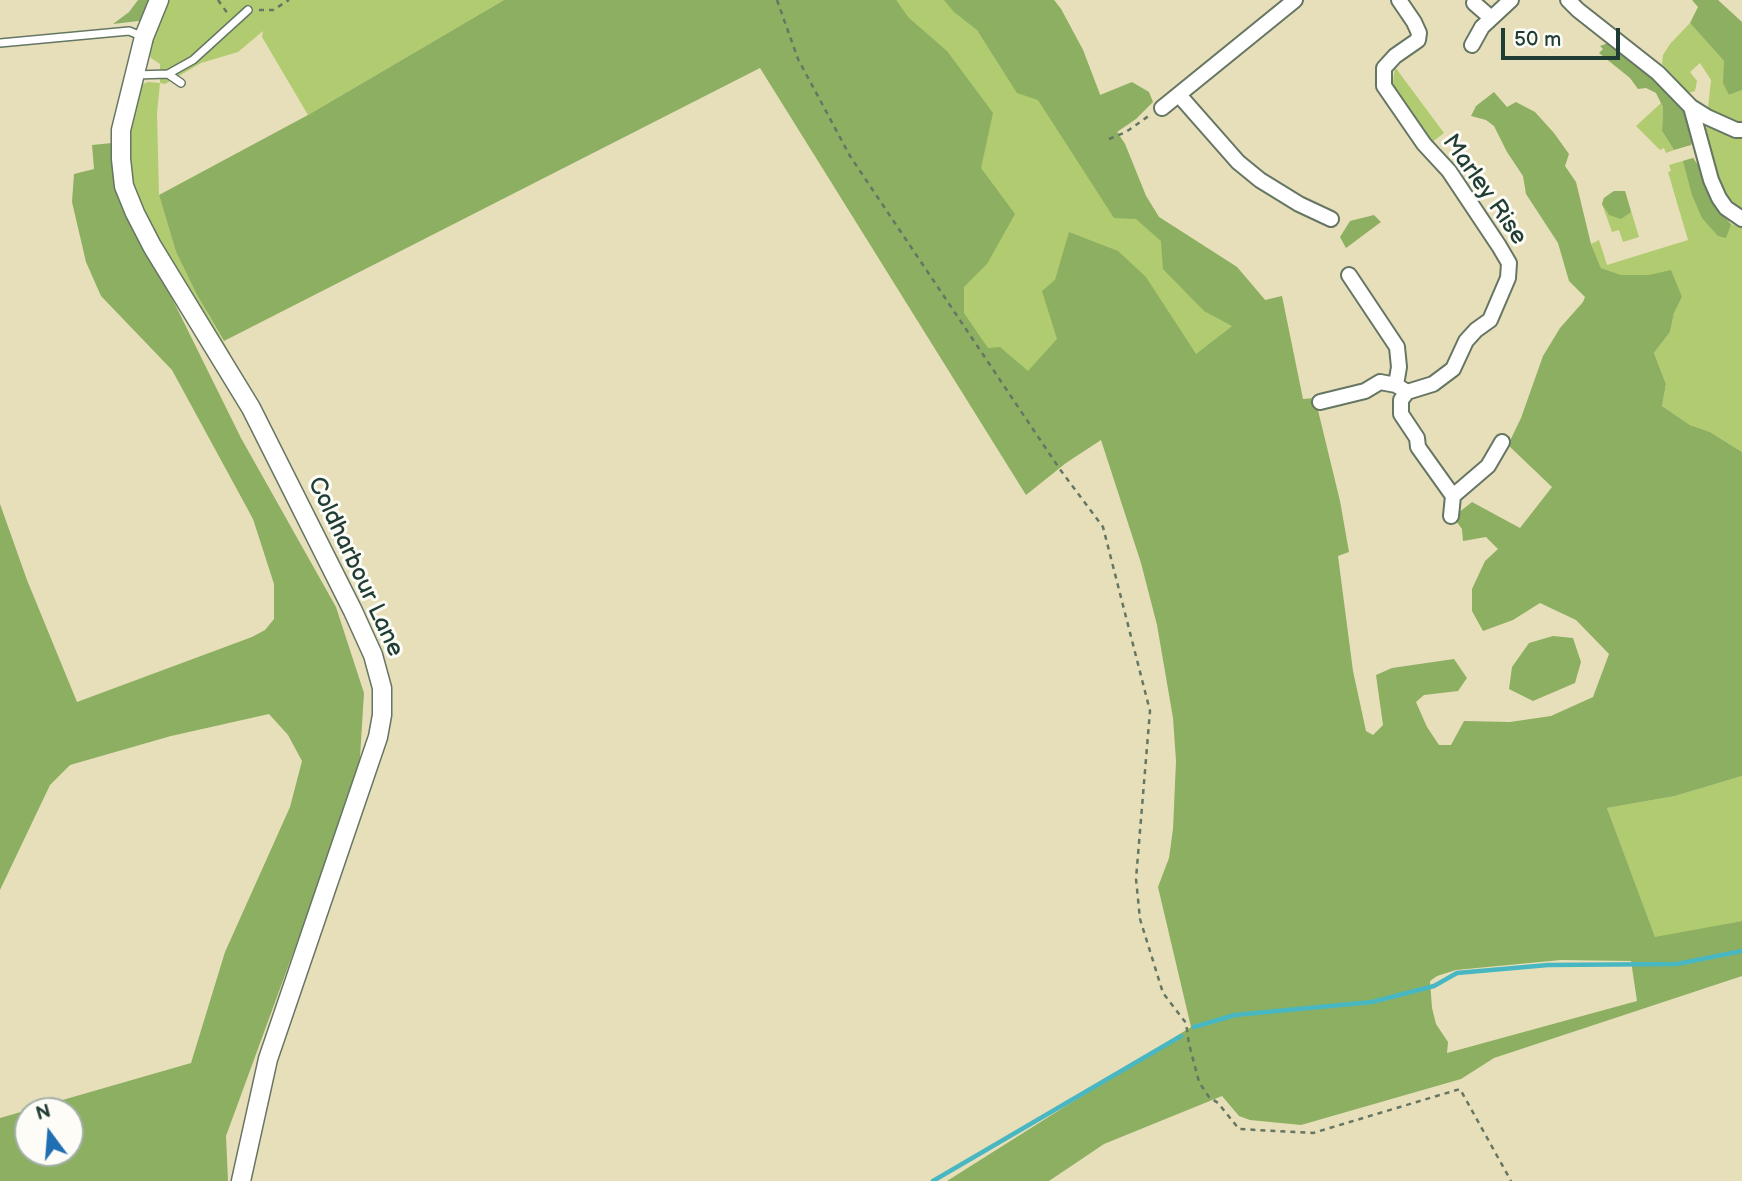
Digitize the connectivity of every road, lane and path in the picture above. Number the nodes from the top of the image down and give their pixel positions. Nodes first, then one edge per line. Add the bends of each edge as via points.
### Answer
1 (159, 0) edge
2 (218, 0) edge
3 (289, 0) edge
4 (777, 0) edge
5 (1296, 0) edge
6 (1399, 0) edge
7 (1511, 0) edge
8 (1568, 0) edge
9 (1474, 3) dead end
10 (248, 10) joint
11 (1490, 17) junction
12 (235, 22) junction
13 (144, 37) junction
14 (0, 43) edge
15 (1472, 45) dead end
16 (168, 74) junction
17 (135, 75) junction
18 (181, 83) dead end
19 (1180, 94) junction
20 (1162, 107) joint
21 (1691, 107) junction
22 (1742, 130) edge
23 (1110, 139) dead end
24 (1327, 211) dead end
25 (1742, 219) edge
26 (1349, 275) dead end
27 (1401, 388) junction
28 (1320, 402) dead end
29 (1502, 442) dead end
30 (1452, 496) junction
31 (1451, 516) dead end
32 (1209, 1097) junction
33 (1213, 1106) dead end
34 (241, 1181) edge
35 (1511, 1181) edge

1 - 13 street, Coldharbour Lane
2 - 12 path
3 - 10 path via 272,10
4 - 32 path via 799,59 850,156 1103,527 1150,711 1136,879 1140,919 1163,993 1186,1023 1199,1082
5 - 19 street
6 - 27 street, Marley Rise via 1414,22 1418,40 1384,68 1384,86 1449,171 1509,263 1508,278 1490,320 1466,341 1453,369 1433,384
7 - 11 street
8 - 21 street via 1658,73
9 - 11 street
10 - 12 lane
11 - 15 street
12 - 16 lane via 193,60
13 - 14 lane via 129,31
13 - 17 street, Coldharbour Lane
16 - 17 lane
16 - 18 lane
17 - 34 street, Coldharbour Lane via 121,130 124,186 152,246 251,408 353,611 382,688 378,737 268,1059
19 - 20 street
19 - 24 street via 1238,162 1260,180 1299,204
20 - 23 path
21 - 22 street
21 - 25 street via 1719,198
26 - 27 street via 1397,347
27 - 28 street, Marley Rise via 1380,382 1365,391
27 - 30 street via 1401,414
29 - 30 street via 1488,466
30 - 31 street
32 - 33 path
32 - 35 path via 1239,1129 1313,1133 1460,1089

